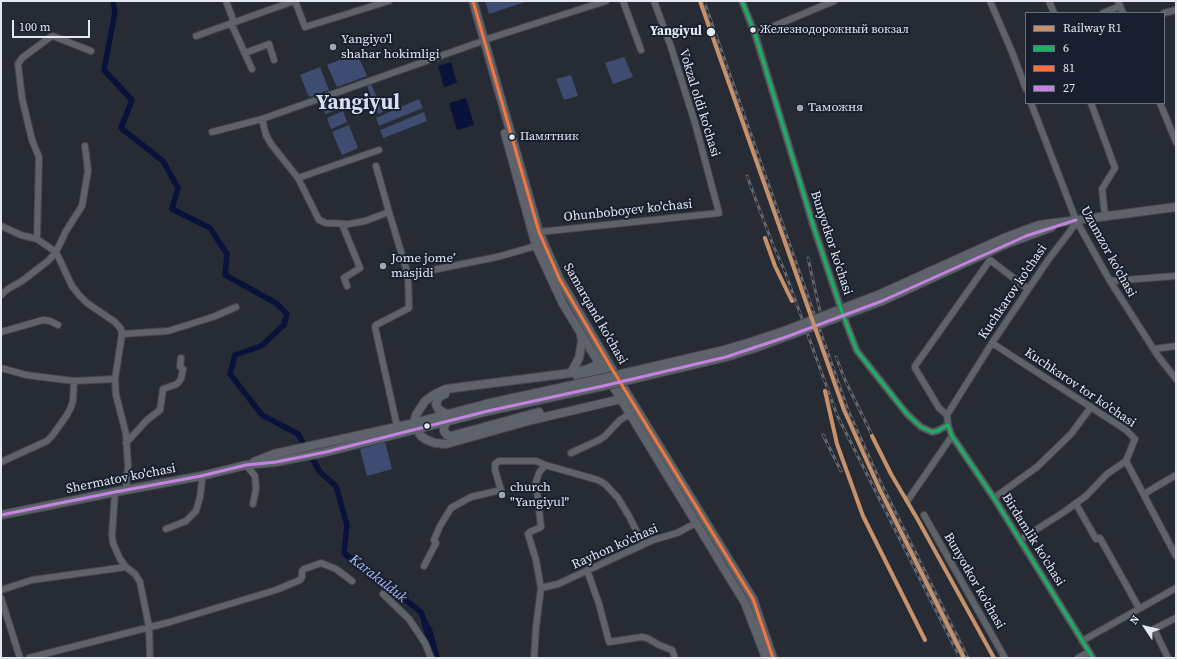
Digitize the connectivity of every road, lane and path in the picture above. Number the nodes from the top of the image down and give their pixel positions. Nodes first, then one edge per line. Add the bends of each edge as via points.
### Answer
1 (226, 1) edge
2 (294, 1) edge
3 (389, 1) edge
4 (469, 1) edge
5 (473, 1) edge
6 (606, 1) edge
7 (624, 1) edge
8 (654, 1) edge
9 (742, 1) edge
10 (834, 1) edge
11 (990, 1) edge
12 (1049, 1) edge
13 (825, 3) edge
14 (1119, 3) edge
15 (1176, 10) edge
16 (1054, 12) edge
17 (1105, 12) edge
18 (1165, 14) edge
19 (233, 23) junction
20 (755, 34) junction
21 (196, 36) dead end
22 (482, 41) junction
23 (641, 50) dead end
24 (92, 51) dead end
25 (245, 53) junction
26 (274, 60) dead end
27 (252, 69) dead end
28 (1025, 86) edge
29 (1031, 104) edge
30 (1091, 104) edge
31 (1160, 104) edge
32 (262, 119) junction
33 (212, 132) dead end
34 (1176, 142) edge
35 (85, 146) dead end
36 (379, 150) dead end
37 (376, 166) dead end
38 (298, 178) junction
39 (1176, 207) edge
40 (389, 212) junction
41 (720, 213) joint
42 (1105, 216) junction
43 (1076, 220) junction
44 (342, 224) junction
45 (2, 229) edge
46 (539, 232) junction
47 (37, 239) junction
48 (536, 246) junction
49 (56, 252) junction
50 (408, 275) junction
51 (1176, 276) edge
52 (1110, 281) junction
53 (347, 286) dead end
54 (1028, 289) junction
55 (1, 295) edge
56 (236, 307) dead end
57 (58, 325) dead end
58 (1, 332) edge
59 (122, 334) junction
60 (581, 334) junction
61 (992, 343) junction
62 (1176, 346) edge
63 (1154, 349) junction
64 (181, 358) dead end
65 (605, 366) junction
66 (1, 368) edge
67 (570, 373) junction
68 (115, 379) junction
69 (1176, 379) edge
70 (74, 381) junction
71 (622, 394) junction
72 (1091, 407) junction
73 (633, 412) junction
74 (947, 415) junction
75 (447, 418) junction
76 (415, 425) junction
77 (948, 425) junction
78 (397, 426) junction
79 (952, 436) junction
80 (126, 443) junction
81 (326, 443) junction
82 (327, 452) junction
83 (571, 453) dead end
84 (1126, 461) junction
85 (1, 462) edge
86 (246, 465) junction
87 (545, 465) junction
88 (1176, 475) edge
89 (201, 476) junction
90 (126, 490) junction
91 (115, 492) junction
92 (1144, 494) junction
93 (994, 498) junction
94 (908, 500) dead end
95 (253, 504) dead end
96 (1076, 504) junction
97 (1, 515) edge
98 (924, 515) dead end
99 (696, 523) junction
100 (166, 529) dead end
101 (1020, 540) junction
102 (643, 544) junction
103 (1176, 556) edge
104 (424, 566) dead end
105 (126, 567) junction
106 (587, 570) junction
107 (352, 581) dead end
108 (541, 588) junction
109 (1176, 588) edge
110 (1, 590) edge
111 (383, 594) dead end
112 (1, 598) edge
113 (1139, 608) junction
114 (1176, 618) edge
115 (148, 628) junction
116 (1082, 641) junction
117 (1089, 652) junction
118 (20, 658) edge
119 (29, 658) edge
120 (150, 658) edge
121 (431, 658) edge
122 (534, 658) edge
123 (675, 658) edge
124 (766, 658) edge
125 (773, 658) edge
126 (1005, 658) edge
127 (1078, 658) edge
128 (1093, 658) edge
129 (1168, 658) edge

1 - 19 street
2 - 3 street via 305,27
2 - 19 street
4 - 22 main road, Samarqand ko'chasi
5 - 22 main road, Samarqand ko'chasi
6 - 22 street
7 - 23 street
8 - 41 street, Vokzal oldi ko'chasi via 695,123
9 - 20 street, Bunyotkor ko'chasi
10 - 13 street
11 - 28 street
12 - 16 street
13 - 20 street
14 - 17 street
15 - 18 street
19 - 21 street
19 - 25 street
20 - 77 street, Bunyotkor ko'chasi via 814,228 857,351 907,414 921,427 932,432
22 - 32 street
22 - 46 main road, Samarqand ko'chasi
22 - 48 main road, Samarqand ko'chasi
24 - 47 street via 53,36 22,58 18,64 22,98 32,140 39,157
25 - 26 street via 268,44
25 - 27 street
29 - 43 street, Uzumzor ko'chasi
30 - 42 street via 1115,168 1102,189
31 - 34 street
32 - 33 street
32 - 38 street via 266,136
35 - 49 street via 88,171 82,206
36 - 38 street
37 - 40 street
38 - 44 street via 319,220
39 - 42 main road
40 - 44 street via 365,221
40 - 50 street
41 - 46 street, Ohunboboyev ko'chasi
42 - 43 main road
43 - 52 street, Uzumzor ko'chasi
43 - 54 street, Kuchkarov ko'chasi
43 - 75 main road, bridge via 1005,241 882,301 755,348 619,382 487,407
44 - 53 street via 360,268 344,278
45 - 47 street
46 - 65 main road, Samarqand ko'chasi via 560,280
47 - 49 street
48 - 50 street via 497,257
48 - 60 main road, Samarqand ko'chasi via 563,304
49 - 55 street via 33,273
49 - 59 street via 79,295 115,322
50 - 78 street via 409,308 375,327
51 - 52 street
52 - 63 street, Uzumzor ko'chasi
54 - 61 street, Kuchkarov ko'chasi
54 - 74 street via 990,260 916,366 940,408
56 - 59 street via 213,318 168,331
57 - 58 street via 43,320
59 - 68 street
60 - 65 main road, Samarqand ko'chasi
60 - 67 main road via 579,358
61 - 72 street, Kuchkarov tor ko'chasi
61 - 74 street, Kuchkarov ko'chasi
62 - 63 street
63 - 69 street, Uzumzor ko'chasi
64 - 80 street via 181,379 177,384 163,389 160,410
65 - 67 main road
65 - 71 main road, Samarqand ko'chasi
65 - 75 main road via 528,384 443,395 438,398 436,404
66 - 70 street via 26,375
67 - 76 main road via 446,389 425,402 416,414
68 - 70 street
68 - 80 street
70 - 85 street via 71,407 52,436
71 - 73 main road, Samarqand ko'chasi
71 - 75 main road via 523,416 451,436 444,431
71 - 76 main road via 446,444 426,440
72 - 84 street, Kuchkarov tor ko'chasi via 1135,439
72 - 93 street via 1071,434 1037,467
73 - 83 street via 620,420 605,436
73 - 99 main road, Samarqand ko'chasi
73 - 125 main road, Samarqand ko'chasi via 753,599
74 - 77 street
75 - 76 main road
76 - 78 main road, Shermatov ko'chasi
76 - 82 main road, Shermatov ko'chasi
77 - 79 street
78 - 81 main road, Shermatov ko'chasi
79 - 93 street, Birdamlik ko'chasi
79 - 94 street
80 - 90 street
81 - 82 main road
81 - 86 main road, Shermatov ko'chasi via 274,454
82 - 86 main road, Shermatov ko'chasi
84 - 92 street
84 - 96 street via 1107,474
86 - 89 main road, Shermatov ko'chasi
86 - 95 street via 255,476
87 - 102 street via 605,484 618,498
87 - 104 street via 536,461 499,461 495,464 501,490 466,499 451,508 445,516 434,540 436,543
87 - 108 street via 536,482 541,527 528,534
88 - 92 street
89 - 90 main road, Shermatov ko'chasi
89 - 100 street via 196,511 186,521
90 - 91 main road, Shermatov ko'chasi
91 - 97 main road, Shermatov ko'chasi
91 - 105 street via 112,539
92 - 103 street
93 - 101 street, Birdamlik ko'chasi
96 - 101 street
96 - 113 street via 1096,539 1100,538
98 - 126 street, Bunyotkor ko'chasi
99 - 102 street, Rayhon ko'chasi via 678,533
99 - 124 main road, Samarqand ko'chasi via 745,603
101 - 116 street, Birdamlik ko'chasi
102 - 106 street, Rayhon ko'chasi
105 - 110 street via 32,580
105 - 115 street via 140,582
106 - 108 street, Rayhon ko'chasi via 558,584
106 - 123 street via 600,604 609,642 647,638 672,650
107 - 115 street via 336,569 321,563 304,569 300,580 276,590
108 - 122 street
109 - 113 street
111 - 121 street via 416,624
112 - 118 street
113 - 116 street
114 - 129 street via 1154,629
115 - 119 street
115 - 120 street
116 - 117 street, Birdamlik ko'chasi
117 - 127 street
117 - 128 street, Birdamlik ko'chasi

